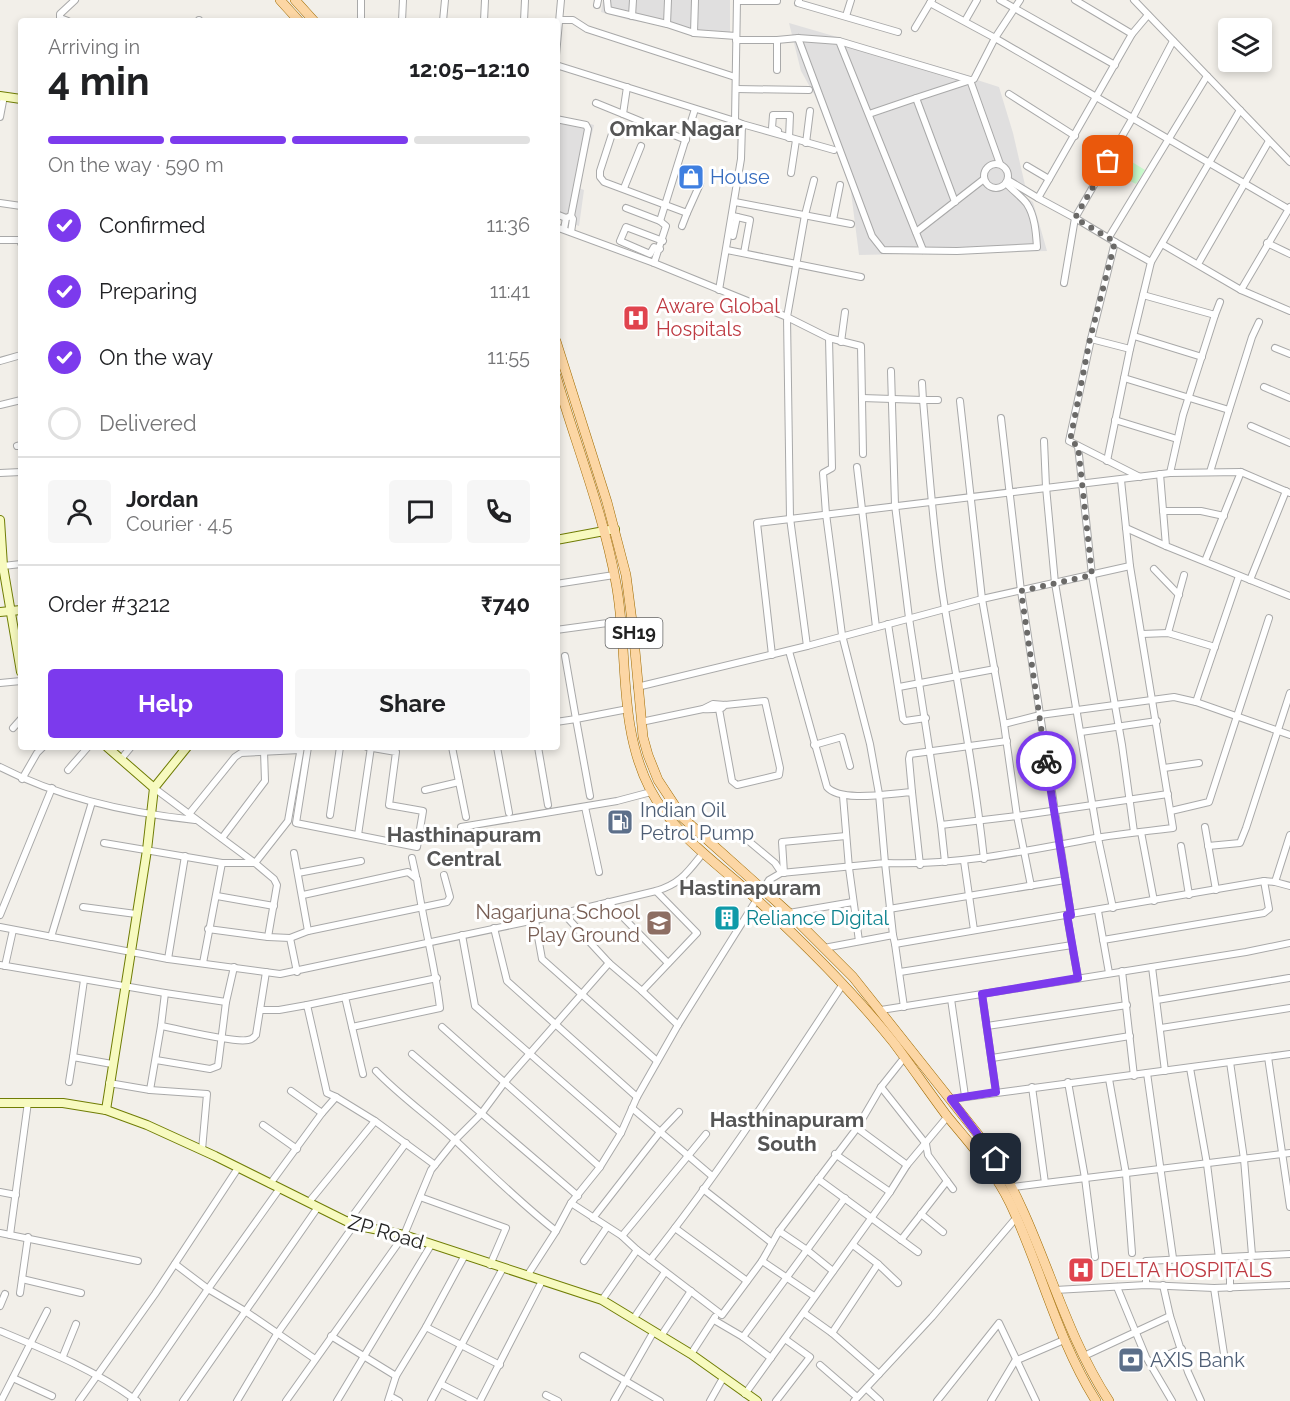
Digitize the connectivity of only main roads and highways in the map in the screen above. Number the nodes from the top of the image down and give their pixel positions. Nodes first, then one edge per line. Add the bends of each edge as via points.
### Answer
1 (280, 0) edge
2 (295, 0) edge
3 (296, 18) edge
4 (311, 18) edge
5 (560, 354) edge
6 (560, 402) edge
7 (1096, 1401) edge
8 (1109, 1401) edge

1 - 3 main road
2 - 4 main road
5 - 8 main road, SH19 via 626,575 641,722 658,780 683,818 789,913 853,977 988,1147 1013,1187 1084,1356
6 - 7 main road, SH19 via 604,532 622,621 632,739 651,792 703,854 756,899 843,984 994,1175 1016,1218 1082,1380

